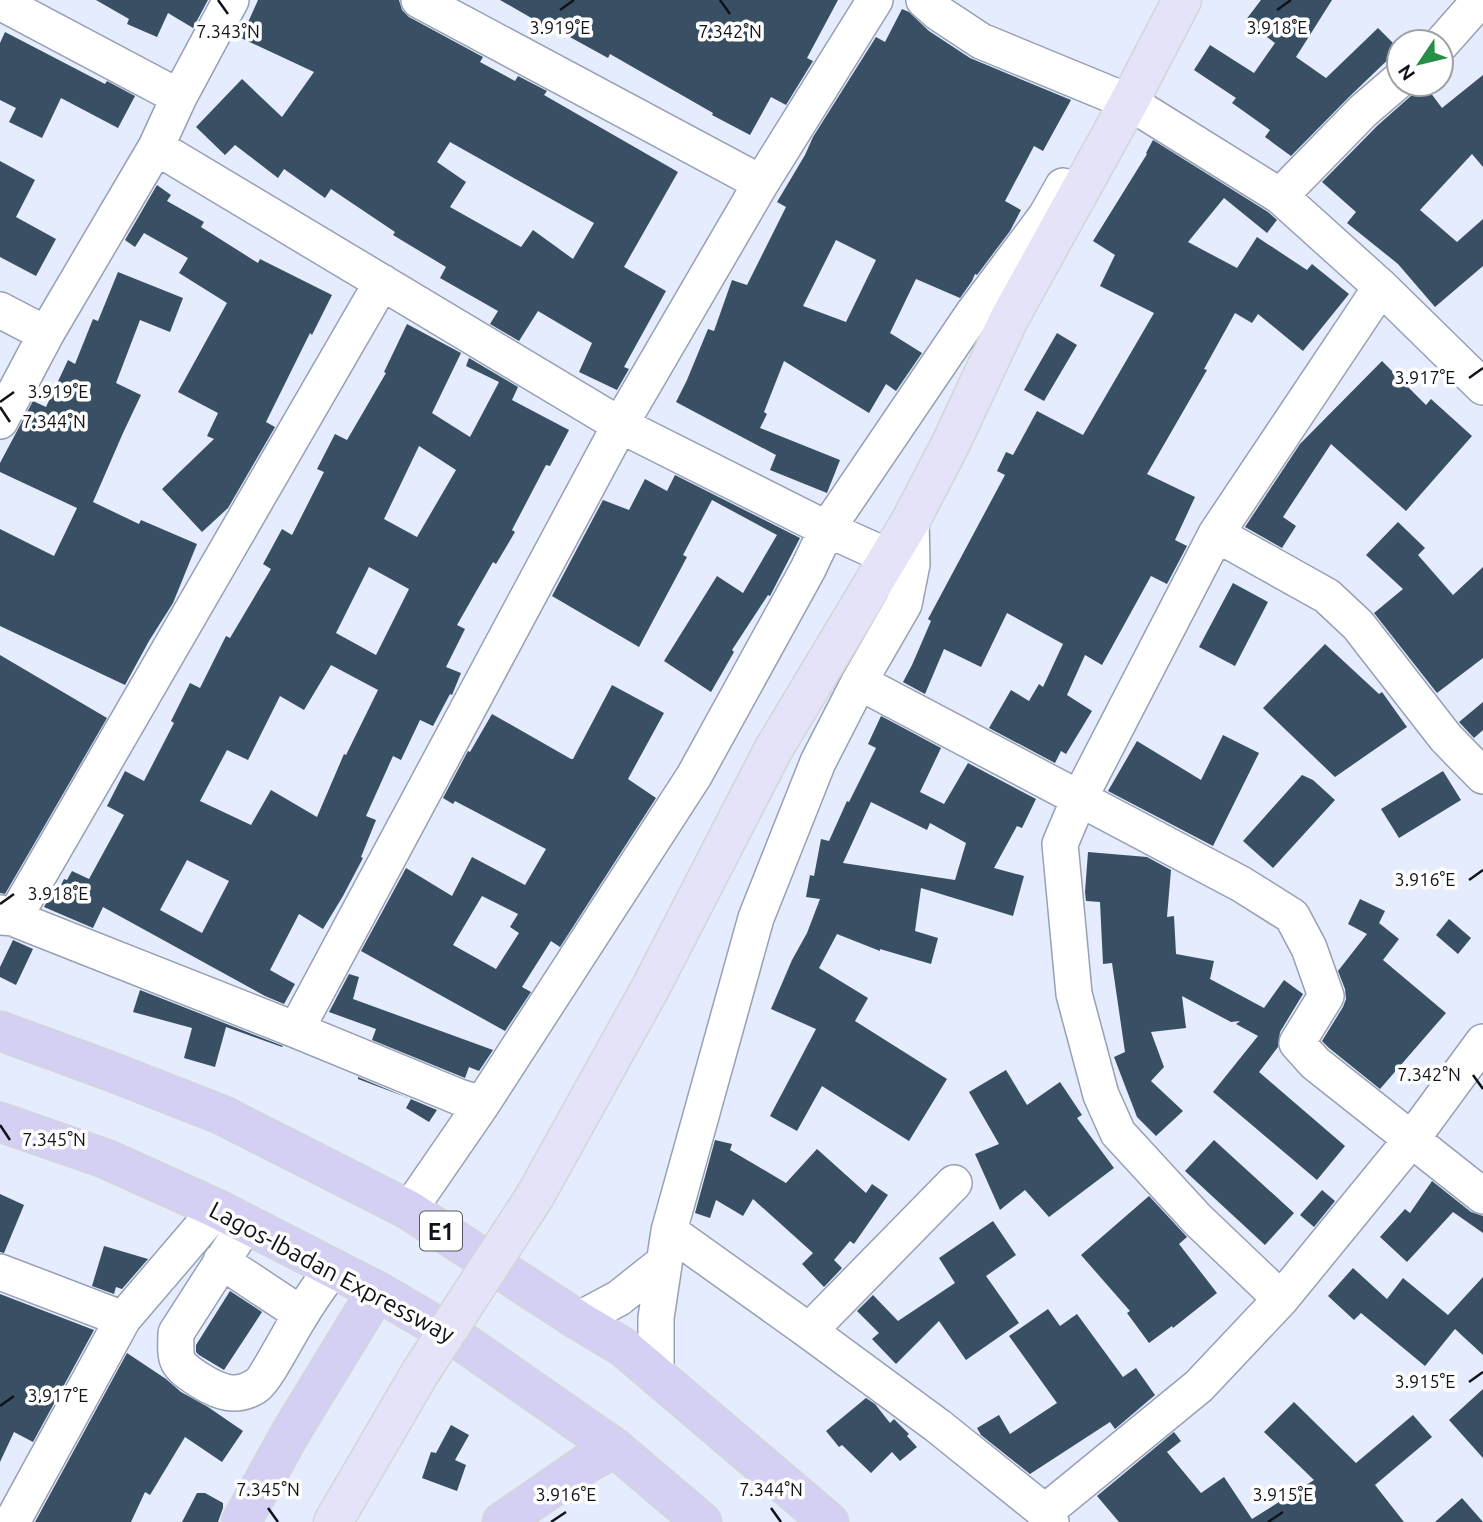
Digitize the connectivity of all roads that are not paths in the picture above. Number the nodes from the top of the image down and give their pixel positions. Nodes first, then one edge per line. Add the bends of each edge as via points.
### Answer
1 (231, 0) edge
2 (419, 0) edge
3 (875, 0) edge
4 (924, 0) edge
5 (1182, 0) edge
6 (1480, 0) edge
7 (0, 2) edge
8 (1455, 28) edge
9 (1385, 92) edge
10 (179, 97) junction
11 (1122, 98) junction
12 (156, 147) junction
13 (761, 183) junction
14 (1280, 196) junction
15 (382, 282) junction
16 (1381, 287) junction
17 (0, 310) edge
18 (46, 334) junction
19 (1483, 387) edge
20 (0, 421) edge
21 (620, 425) junction
22 (911, 520) junction
23 (827, 530) junction
24 (1216, 534) junction
25 (889, 557) junction
26 (859, 682) junction
27 (1483, 776) edge
28 (1079, 799) junction
29 (5, 916) edge
30 (296, 1030) junction
31 (0, 1031) edge
32 (1483, 1042) edge
33 (482, 1104) junction
34 (0, 1122) edge
35 (1411, 1140) junction
36 (954, 1183) dead end
37 (1483, 1196) edge
38 (409, 1210) junction
39 (231, 1216) junction
40 (666, 1247) junction
41 (221, 1261) junction
42 (333, 1268) junction
43 (0, 1272) edge
44 (377, 1290) junction
45 (1281, 1298) junction
46 (301, 1314) junction
47 (123, 1319) junction
48 (578, 1320) junction
49 (809, 1331) junction
50 (656, 1376) junction
51 (615, 1448) junction
52 (1048, 1517) edge
53 (12, 1522) edge
54 (241, 1522) edge
55 (333, 1522) edge
56 (502, 1522) edge
57 (702, 1522) edge
58 (829, 1522) edge

1 - 10 street
2 - 13 street
3 - 13 street
4 - 11 street via 981,41
5 - 11 main road
6 - 8 street
7 - 10 street
9 - 14 street
10 - 12 street
11 - 14 street
11 - 22 main road
11 - 23 street via 1046,216 972,315
12 - 15 street
12 - 18 street
13 - 21 street
14 - 16 street
15 - 21 street
15 - 29 street
16 - 19 street
16 - 24 street
17 - 18 street
18 - 20 street
21 - 23 street
21 - 30 street
22 - 25 main road
22 - 26 street via 912,564 904,604
23 - 25 street
23 - 33 street via 694,776
24 - 27 street via 1326,596 1358,625 1446,738
24 - 28 street
25 - 55 main road, bridge via 774,750 535,1196 420,1373
26 - 28 street
26 - 40 street via 818,762 756,918
28 - 35 street via 1292,916 1326,996 1297,1043 1315,1063
28 - 45 street via 1060,844 1074,994 1101,1095 1118,1133 1198,1220
29 - 30 street
30 - 33 street
31 - 38 highway, E1 via 222,1115
32 - 35 street
33 - 38 street
34 - 39 highway, Lagos-Ibadan Expressway via 106,1159
35 - 37 street
35 - 45 street
36 - 49 street
38 - 48 highway, E1
39 - 41 street
39 - 42 highway, Lagos-Ibadan Expressway
39 - 47 street
40 - 48 street via 619,1298
40 - 49 street
40 - 50 street via 656,1318
41 - 46 street
41 - 46 street via 176,1333 175,1353 181,1368 216,1390 245,1392 259,1385
42 - 44 highway, Lagos-Ibadan Expressway
42 - 46 street
43 - 47 street
44 - 51 highway, Lagos-Ibadan Expressway via 457,1338
44 - 54 highway
45 - 52 street via 1199,1386
47 - 53 street
48 - 50 highway, E1 via 623,1347
49 - 52 street via 938,1426
50 - 58 highway, E1
51 - 56 highway
51 - 57 highway, Lagos-Ibadan Expressway

